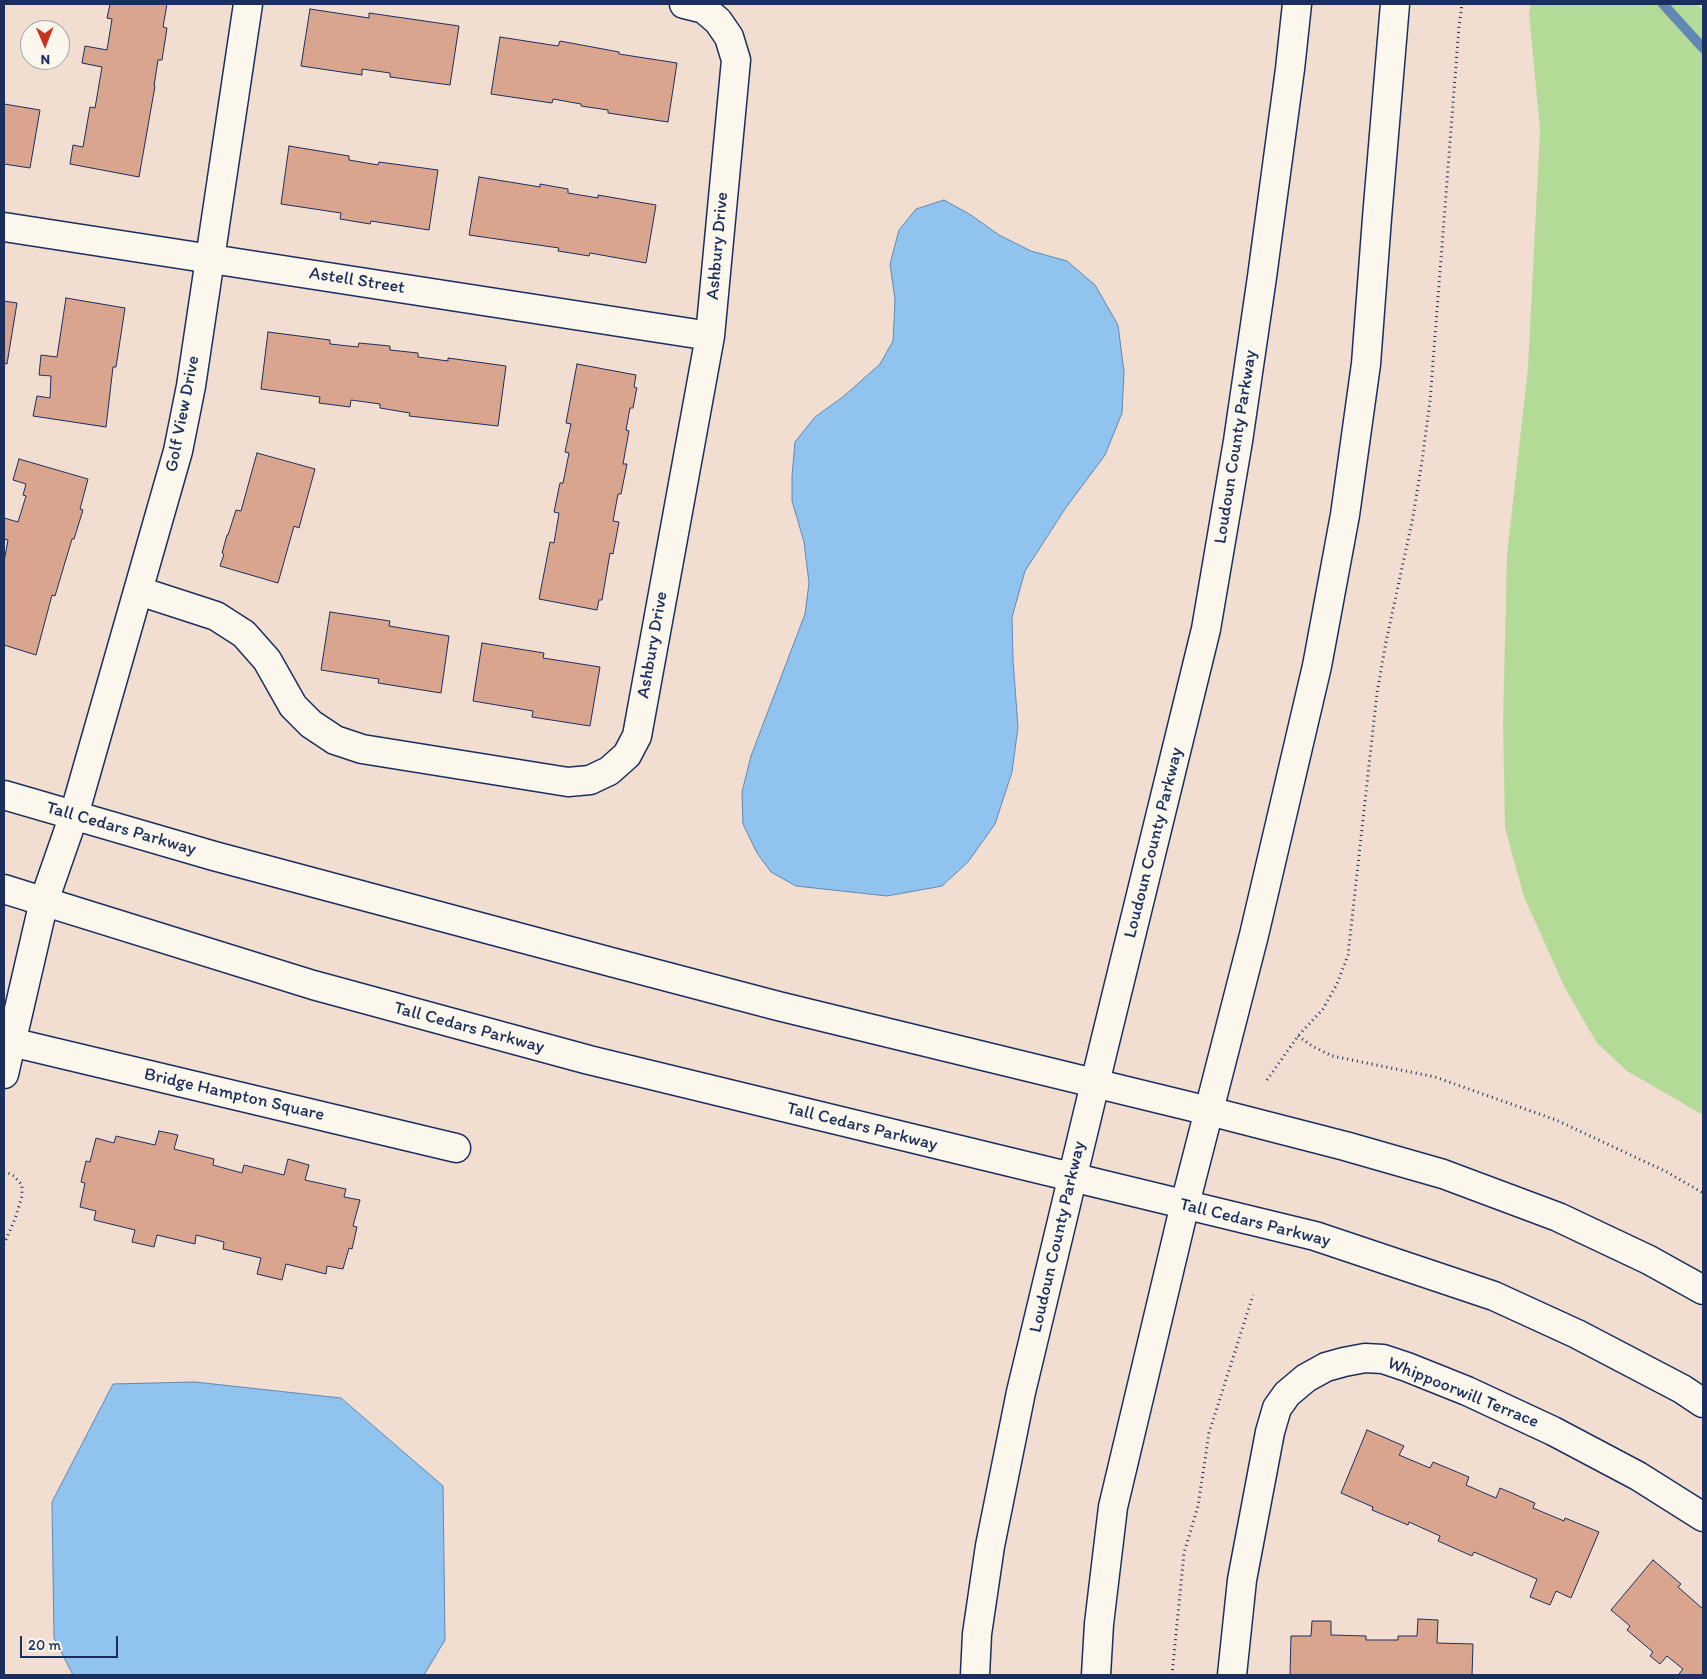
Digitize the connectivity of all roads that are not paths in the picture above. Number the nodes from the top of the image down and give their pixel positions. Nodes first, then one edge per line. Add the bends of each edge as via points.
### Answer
1 (248, 4) edge
2 (684, 4) edge
3 (1296, 4) edge
4 (1396, 4) edge
5 (4, 227) edge
6 (210, 258) junction
7 (710, 336) junction
8 (139, 591) junction
9 (4, 795) edge
10 (74, 815) junction
11 (4, 889) edge
12 (44, 901) junction
13 (11, 1025) edge
14 (4, 1074) edge
15 (1095, 1083) junction
16 (1210, 1111) junction
17 (456, 1148) dead end
18 (1072, 1179) junction
19 (1185, 1204) junction
20 (1703, 1290) edge
21 (1703, 1403) edge
22 (1703, 1517) edge
23 (975, 1675) edge
24 (1096, 1675) edge
25 (1232, 1675) edge

1 - 6 main road, Golf View Drive
2 - 7 main road, Ashbury Drive via 704,9 718,20 729,37 736,60
3 - 15 main road, Loudoun County Parkway via 1262,277 1206,629
4 - 16 main road via 1366,364 1345,515 1317,666
5 - 6 main road, Astell Street
6 - 7 main road, Astell Street
6 - 8 main road, Golf View Drive via 178,451
7 - 8 main road, Ashbury Drive via 637,736 627,754 609,771 590,780 568,782 362,749 335,740 310,724 293,706 267,660 244,634 216,616
8 - 10 main road, Golf View Drive
9 - 10 main road, Tall Cedars Parkway
10 - 12 main road, Golf View Drive
10 - 15 main road, Tall Cedars Parkway via 223,859 610,962
11 - 12 main road, Tall Cedars Parkway
12 - 13 main road, Golf View Drive
12 - 18 main road, Tall Cedars Parkway via 312,985 552,1050
13 - 14 main road, Golf View Drive
13 - 17 main road, Bridge Hampton Square
15 - 16 main road, Tall Cedars Parkway
15 - 18 main road, Loudoun County Parkway
16 - 19 main road
16 - 20 main road, Tall Cedars Parkway via 1443,1174 1558,1217 1649,1260
18 - 19 main road, Tall Cedars Parkway
18 - 23 main road, Loudoun County Parkway via 1021,1392 990,1546
19 - 21 main road, Tall Cedars Parkway via 1315,1236 1494,1296 1577,1334
19 - 24 main road via 1113,1507
22 - 25 main road, Whippoorwill Terrace via 1638,1476 1553,1431 1416,1370 1383,1359 1365,1358 1326,1367 1306,1378 1287,1394 1277,1408 1242,1580

